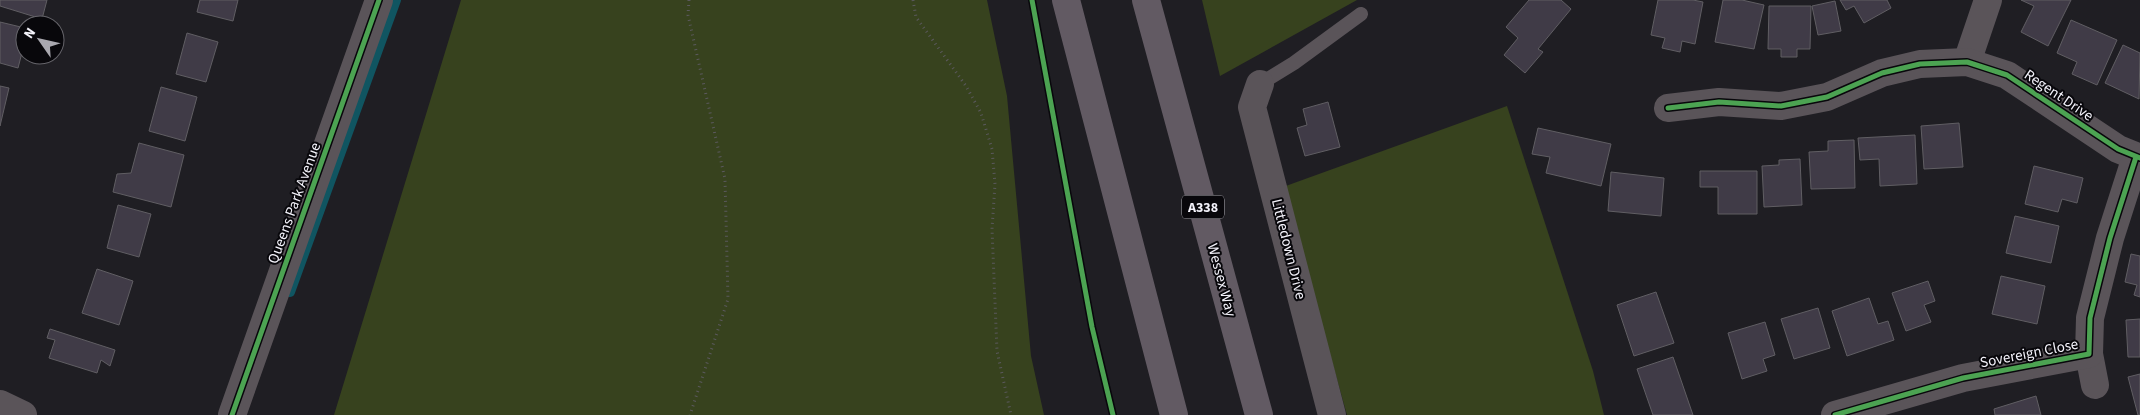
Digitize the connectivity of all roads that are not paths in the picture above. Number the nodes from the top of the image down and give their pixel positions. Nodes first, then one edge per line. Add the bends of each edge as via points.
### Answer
1 (379, 0) edge
2 (1066, 0) edge
3 (1146, 0) edge
4 (1988, 0) edge
5 (1361, 14) dead end
6 (1967, 62) junction
7 (1260, 84) joint
8 (1668, 108) dead end
9 (2138, 158) edge
10 (2089, 354) junction
11 (2096, 385) dead end
12 (0, 404) edge
13 (23, 415) edge
14 (232, 415) edge
15 (1174, 415) edge
16 (1259, 415) edge
17 (1332, 415) edge
18 (1835, 415) edge

1 - 14 street, Queens Park Avenue
2 - 15 highway
3 - 16 highway, Wessex Way / A338
4 - 6 street
5 - 7 lane
6 - 8 street, Regent Drive via 1920,64 1882,73 1827,97 1781,106 1719,102
6 - 9 street, Regent Drive via 2007,75 2118,149
7 - 17 street, Littledown Drive via 1252,107
9 - 10 street, Sovereign Close via 2110,238 2090,318
10 - 11 street, Sovereign Close
10 - 18 street, Sovereign Close via 1963,378
12 - 13 street

